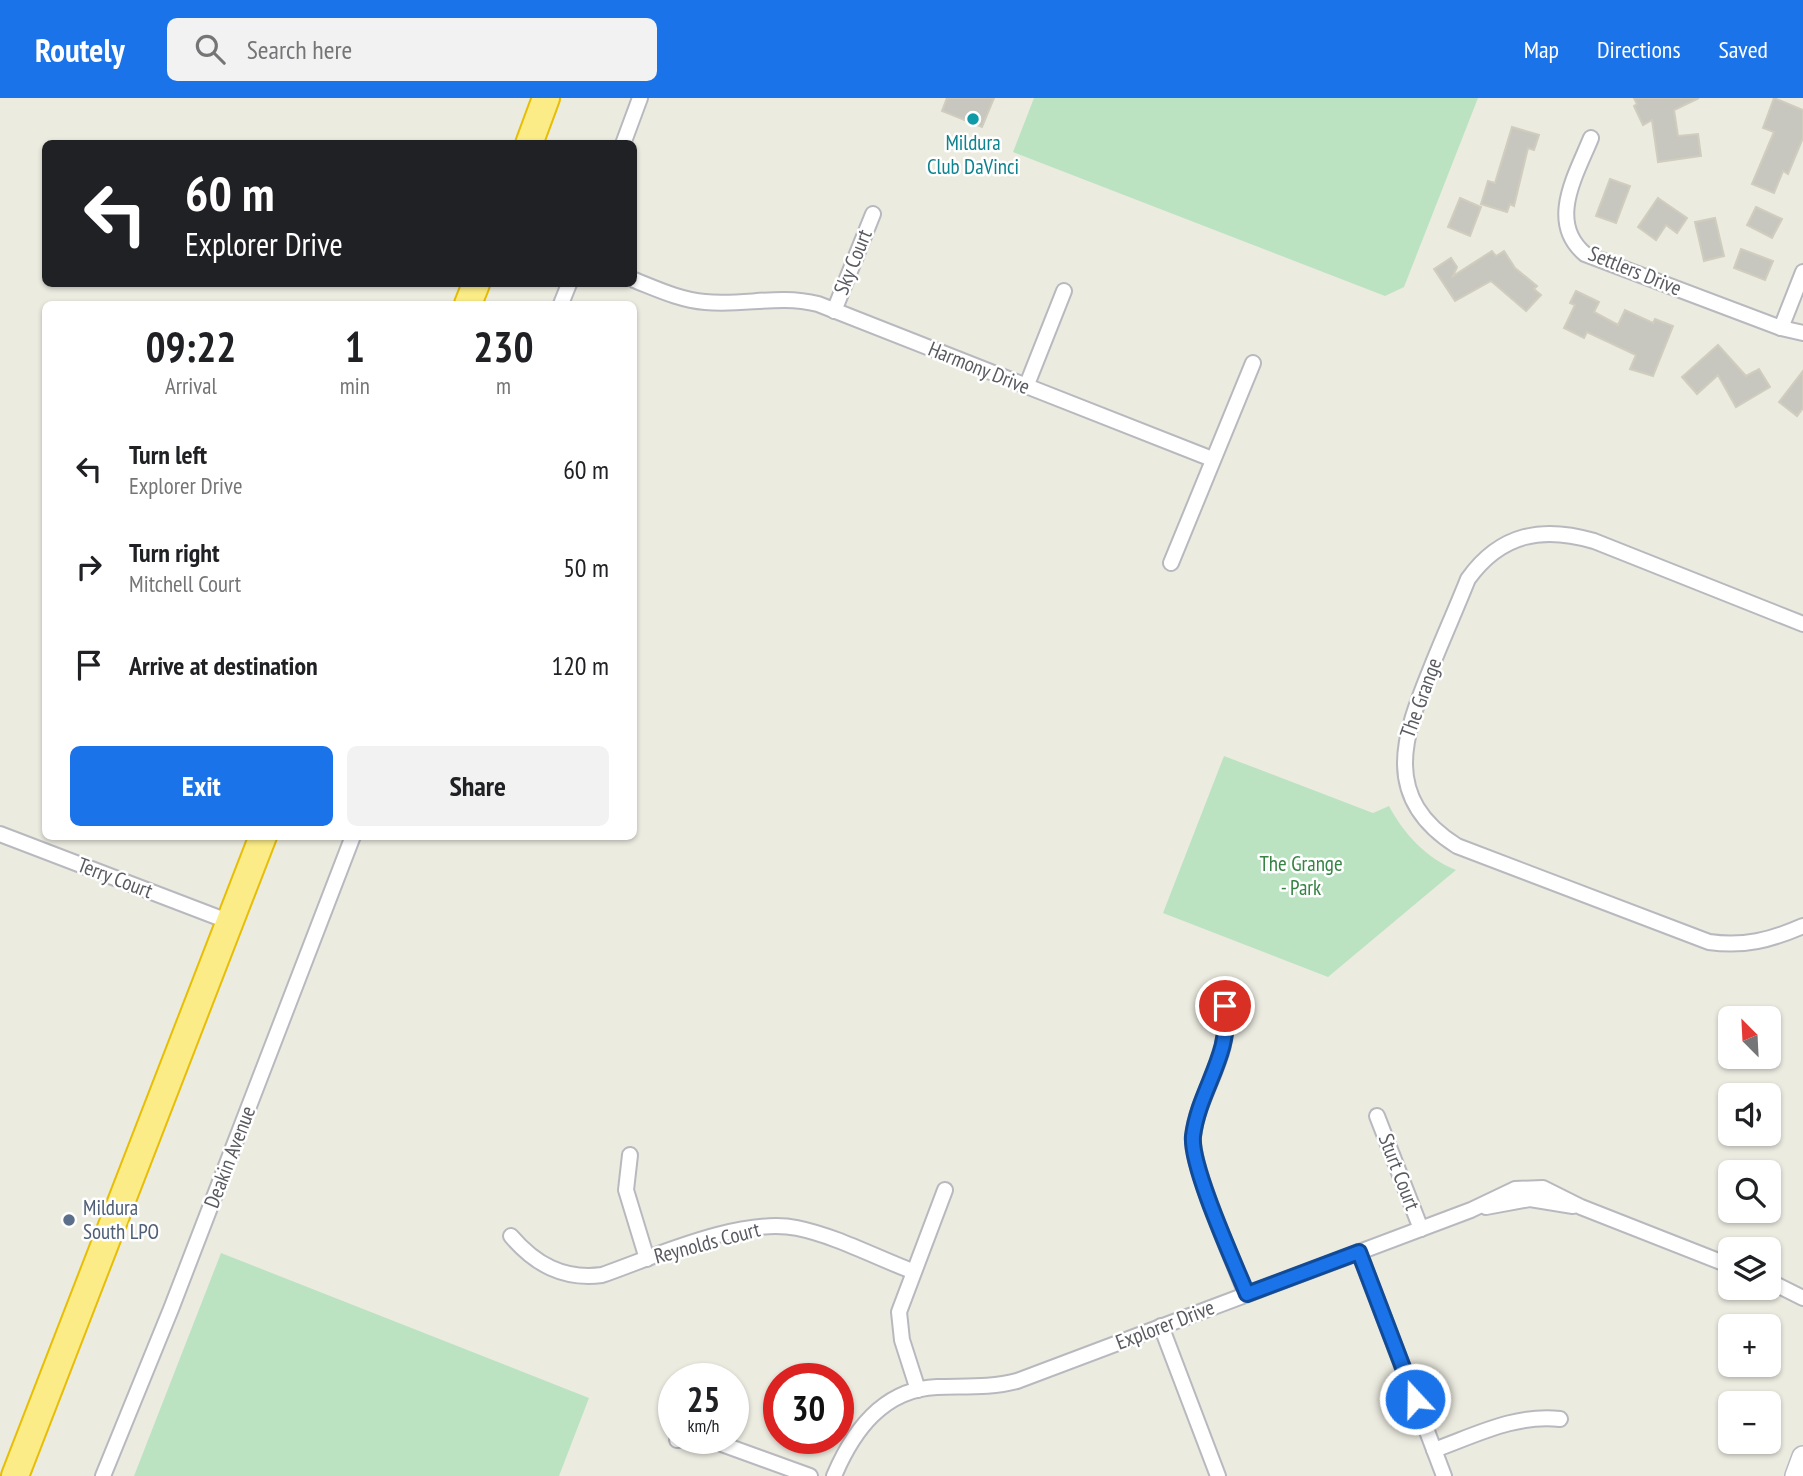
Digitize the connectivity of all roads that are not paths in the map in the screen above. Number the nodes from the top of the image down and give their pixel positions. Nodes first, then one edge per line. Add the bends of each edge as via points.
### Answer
1 (547, 98) edge
2 (640, 98) edge
3 (1591, 138) dead end
4 (531, 140) edge
5 (624, 140) edge
6 (873, 214) dead end
7 (1803, 272) edge
8 (637, 281) edge
9 (1064, 291) dead end
10 (834, 311) junction
11 (1781, 328) junction
12 (1803, 333) edge
13 (1253, 363) dead end
14 (1026, 387) junction
15 (1212, 459) junction
16 (1171, 563) dead end
17 (1803, 624) edge
18 (0, 834) edge
19 (261, 840) edge
20 (352, 840) edge
21 (230, 922) junction
22 (1803, 926) edge
23 (1225, 1006) dead end
24 (1377, 1116) dead end
25 (630, 1155) dead end
26 (945, 1190) dead end
27 (1421, 1229) junction
28 (510, 1236) dead end
29 (1359, 1252) junction
30 (647, 1259) junction
31 (1718, 1261) edge
32 (912, 1271) junction
33 (1781, 1285) edge
34 (1781, 1286) edge
35 (1803, 1291) edge
36 (1247, 1294) junction
37 (1803, 1298) edge
38 (1161, 1326) junction
39 (918, 1390) junction
40 (1560, 1419) dead end
41 (1434, 1450) junction
42 (749, 1454) edge
43 (1803, 1457) edge
44 (15, 1476) edge
45 (103, 1476) edge
46 (810, 1476) edge
47 (834, 1476) edge
48 (1217, 1476) edge
49 (1444, 1476) edge
50 (1796, 1476) edge

1 - 4 highway
2 - 5 street
3 - 11 street, Settlers Drive via 1566,208 1567,231 1577,247
6 - 10 street, Sky Court
7 - 11 street
8 - 10 street, Harmony Drive via 687,300 798,299
9 - 14 street
10 - 14 street, Harmony Drive
11 - 12 street, Settlers Drive
13 - 15 street
14 - 15 street, Harmony Drive
15 - 16 street
17 - 22 street, The Grange via 1594,541 1569,534 1532,534 1495,550 1468,579 1417,702 1404,768 1415,805 1438,834 1457,846 1709,942 1753,943
18 - 21 street, Terry Court
19 - 21 highway
20 - 45 street, Deakin Avenue
21 - 44 highway
23 - 36 street via 1224,1049 1197,1121 1194,1149
24 - 27 street, Sturt Court
25 - 30 street via 626,1190
26 - 32 street
27 - 29 street, Explorer Drive
27 - 31 street, Explorer Drive via 1471,1210 1530,1199 1581,1207
28 - 30 street, Reynolds Court via 538,1262 570,1276 601,1275
29 - 36 street, Explorer Drive
29 - 41 street
30 - 32 street, Reynolds Court via 744,1228 776,1225 813,1232
32 - 39 street via 899,1312
33 - 35 street
34 - 37 street
36 - 38 street, Explorer Drive
38 - 39 street, Explorer Drive via 1017,1381
38 - 48 street
39 - 47 street via 893,1399 870,1416 852,1438
40 - 41 street via 1529,1417
41 - 49 street
42 - 46 street
43 - 50 street

